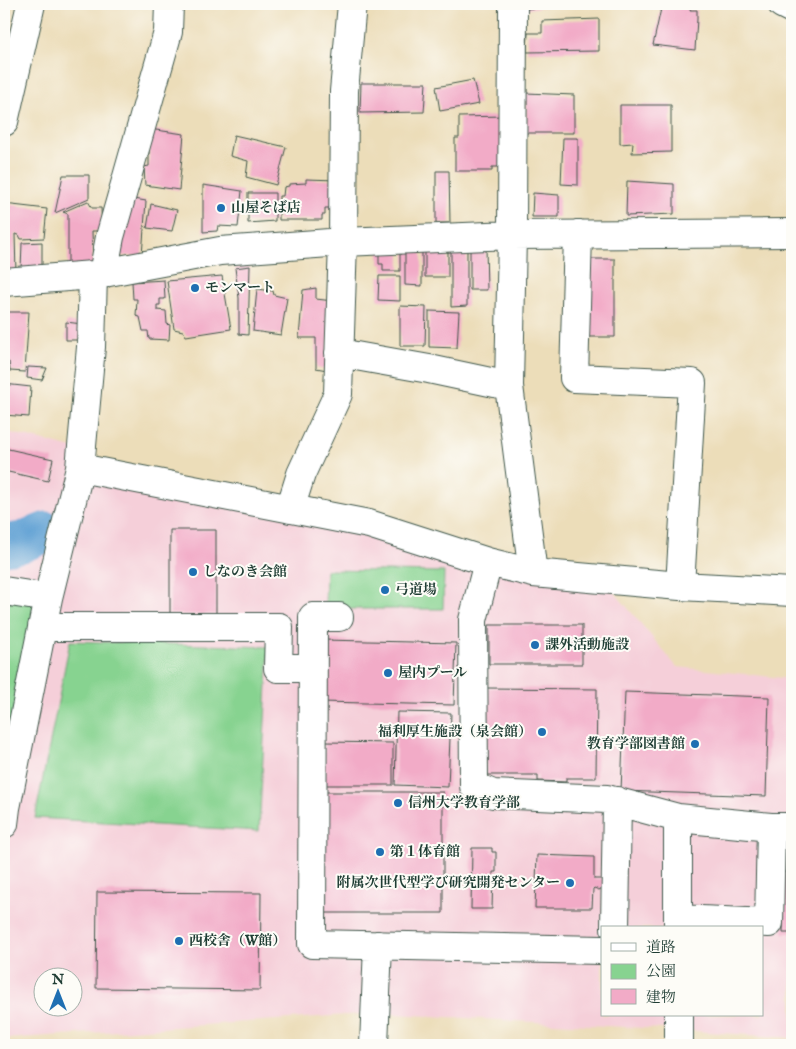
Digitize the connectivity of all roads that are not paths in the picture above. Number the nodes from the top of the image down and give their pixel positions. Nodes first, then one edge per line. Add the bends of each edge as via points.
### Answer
1 (31, 4) edge
2 (169, 4) edge
3 (352, 4) edge
4 (513, 4) edge
5 (782, 4) edge
6 (792, 9) edge
7 (4, 122) edge
8 (792, 233) edge
9 (578, 234) junction
10 (512, 235) junction
11 (344, 242) junction
12 (98, 275) junction
13 (4, 282) edge
14 (339, 353) junction
15 (509, 386) junction
16 (80, 468) junction
17 (290, 509) junction
18 (488, 562) junction
19 (533, 572) junction
20 (680, 586) junction
21 (4, 590) edge
22 (792, 592) edge
23 (48, 598) junction
24 (339, 617) dead end
25 (42, 627) junction
26 (312, 668) junction
27 (617, 801) junction
28 (678, 818) junction
29 (4, 824) edge
30 (782, 827) edge
31 (678, 923) edge
32 (614, 926) edge
33 (378, 945) junction
34 (601, 950) edge
35 (679, 1016) edge
36 (374, 1045) edge
37 (679, 1045) edge

1 - 7 street
2 - 12 street via 168,32
3 - 11 street via 344,90
4 - 10 street
5 - 6 street
8 - 9 street
9 - 10 street
9 - 20 street via 574,378 692,383
10 - 11 street
10 - 15 street
11 - 12 street via 220,251
11 - 14 street
12 - 13 street
12 - 16 street
14 - 15 street
14 - 17 street via 338,394 301,474
15 - 19 street
16 - 17 street
16 - 23 street
17 - 18 street via 369,524
18 - 19 street
18 - 27 street via 473,620 474,786 492,794
19 - 20 street
20 - 22 street
21 - 23 street
23 - 25 street
24 - 26 street via 313,617
25 - 26 street via 279,627 278,668
25 - 29 street
26 - 33 street via 312,944
27 - 28 street
27 - 32 street
28 - 30 street
28 - 31 street
30 - 31 street via 769,923
33 - 34 street
33 - 36 street
35 - 37 street

